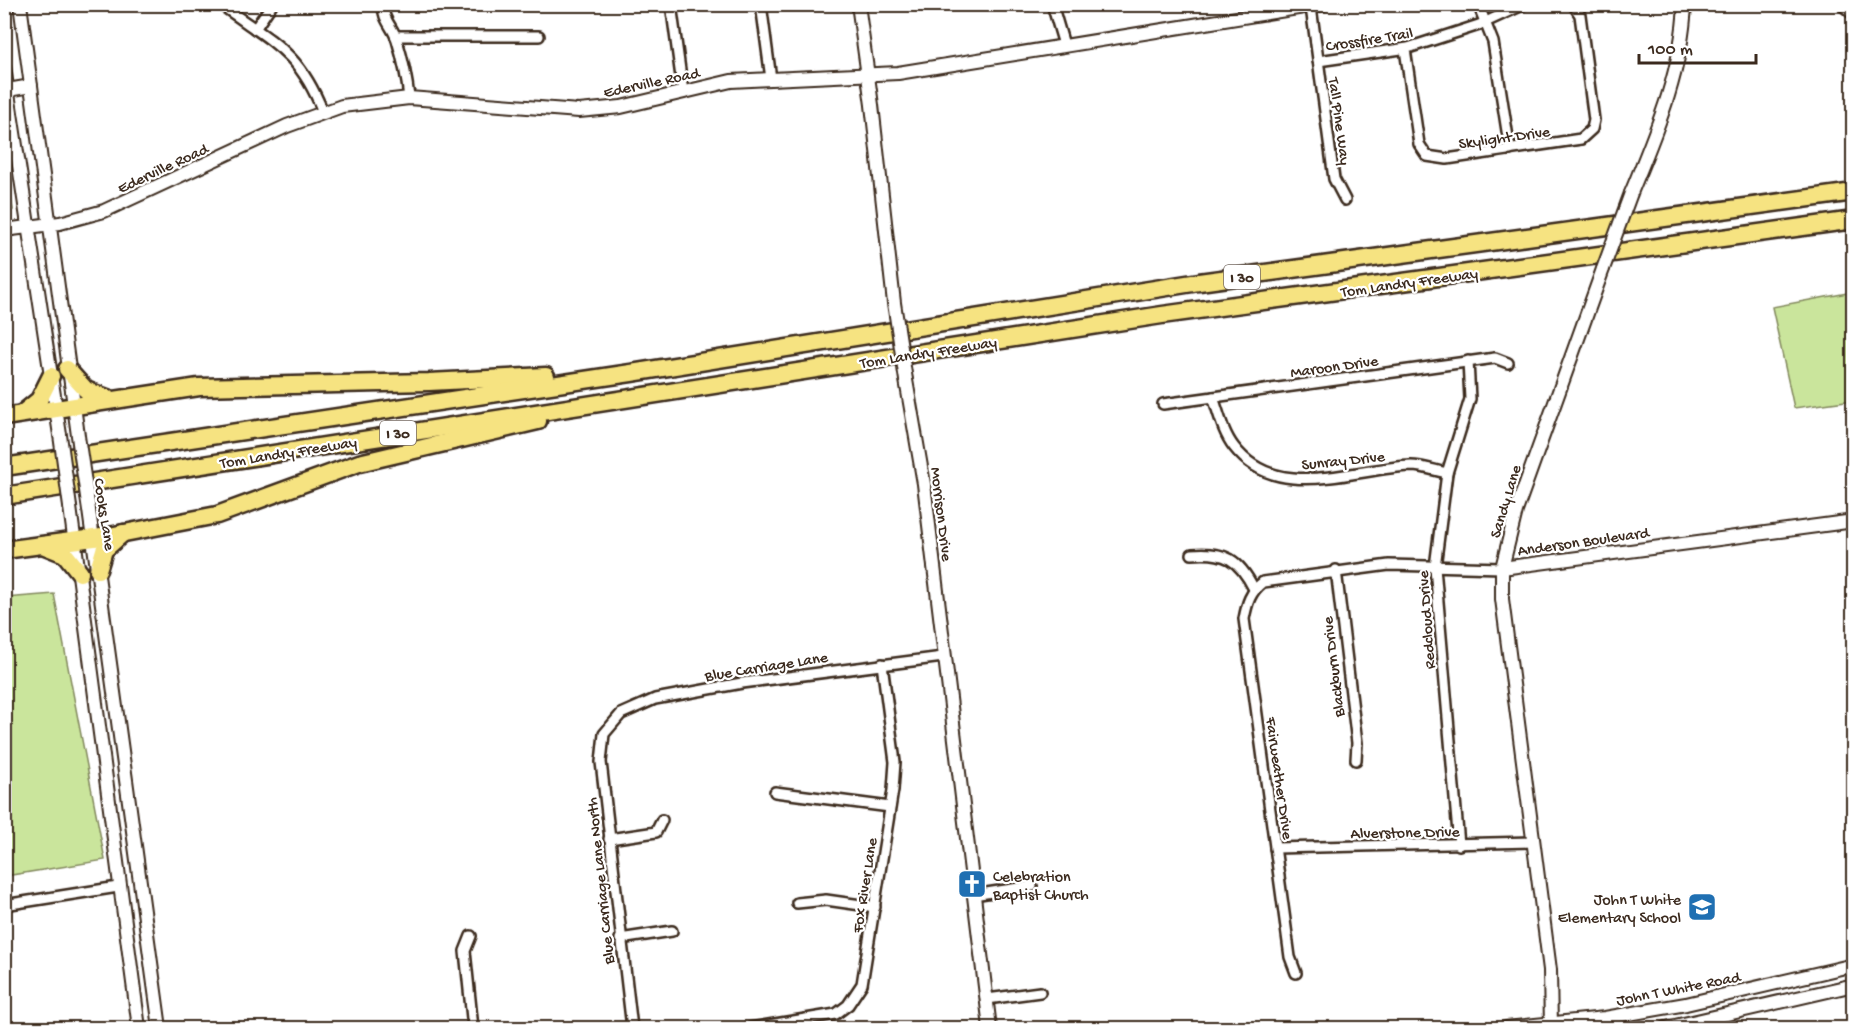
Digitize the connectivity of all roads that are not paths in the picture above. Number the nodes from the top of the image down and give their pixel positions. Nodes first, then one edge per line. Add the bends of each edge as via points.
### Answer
1 (20, 4) edge
2 (220, 4) edge
3 (272, 4) edge
4 (383, 4) edge
5 (671, 4) edge
6 (761, 4) edge
7 (858, 4) edge
8 (1052, 4) edge
9 (1478, 4) edge
10 (1525, 4) edge
11 (1573, 4) edge
12 (1685, 4) edge
13 (1843, 4) edge
14 (1317, 5) edge
15 (1854, 14) edge
16 (1486, 22) junction
17 (255, 29) junction
18 (396, 36) junction
19 (539, 36) dead end
20 (1064, 45) junction
21 (1405, 49) junction
22 (1318, 61) junction
23 (4, 67) edge
24 (867, 75) junction
25 (771, 79) junction
26 (32, 86) junction
27 (8, 90) junction
28 (683, 92) junction
29 (409, 98) junction
30 (323, 112) junction
31 (1510, 150) junction
32 (1854, 192) edge
33 (1345, 200) dead end
34 (1854, 220) edge
35 (48, 224) junction
36 (28, 227) junction
37 (4, 230) edge
38 (1468, 361) junction
39 (1508, 363) dead end
40 (67, 369) junction
41 (631, 373) junction
42 (51, 376) junction
43 (637, 395) junction
44 (1213, 397) junction
45 (111, 400) junction
46 (1163, 404) dead end
47 (73, 406) junction
48 (56, 409) junction
49 (13, 416) edge
50 (4, 467) edge
51 (1447, 473) junction
52 (4, 496) edge
53 (1854, 521) edge
54 (123, 533) junction
55 (93, 538) junction
56 (75, 541) junction
57 (44, 546) junction
58 (4, 550) edge
59 (1192, 554) dead end
60 (1435, 567) junction
61 (1502, 568) junction
62 (99, 570) junction
63 (1336, 570) junction
64 (80, 573) junction
65 (1254, 588) junction
66 (943, 657) junction
67 (90, 664) junction
68 (882, 664) junction
69 (115, 696) junction
70 (606, 732) joint
71 (1356, 760) dead end
72 (775, 792) dead end
73 (890, 807) junction
74 (132, 812) junction
75 (109, 815) junction
76 (662, 820) dead end
77 (609, 840) junction
78 (1534, 842) junction
79 (1459, 845) junction
80 (1275, 848) junction
81 (1032, 886) dead end
82 (118, 887) junction
83 (973, 895) junction
84 (797, 903) dead end
85 (4, 904) edge
86 (875, 907) junction
87 (672, 931) dead end
88 (471, 936) dead end
89 (620, 939) junction
90 (1854, 966) edge
91 (1296, 973) dead end
92 (155, 985) junction
93 (1854, 985) edge
94 (132, 988) junction
95 (1040, 992) dead end
96 (1713, 998) junction
97 (987, 999) junction
98 (1716, 1018) junction
99 (1551, 1026) edge
100 (139, 1029) edge
101 (160, 1029) edge
102 (473, 1029) edge
103 (632, 1029) edge
104 (750, 1029) edge
105 (990, 1029) edge
106 (1506, 1029) edge
107 (1666, 1029) edge

1 - 26 street, Cooks Lane
2 - 17 street
3 - 17 street
4 - 18 street via 384,16
5 - 28 street
6 - 25 street
7 - 24 street, Morrison Drive
8 - 20 street
9 - 16 street
10 - 16 street, Crossfire Trail
11 - 31 street, Skylight Drive via 1580,15 1594,120 1588,134 1573,141
12 - 61 street, Sandy Lane, bridge via 1672,85 1516,511
13 - 15 street
14 - 20 street, Ederville Road
14 - 22 street, Tall Pine Way
16 - 21 street, Crossfire Trail
16 - 31 street via 1497,59
17 - 30 street via 299,65 312,83
18 - 19 street
18 - 29 street
20 - 24 street, Ederville Road
21 - 22 street, Crossfire Trail
21 - 31 street, Skylight Drive via 1419,144 1424,153 1434,159 1448,159
22 - 33 street, Tall Pine Way via 1334,179
23 - 27 street, Cooks Lane
24 - 25 street, Ederville Road
24 - 66 street, Morrison Drive, bridge via 894,303 924,484
25 - 28 street, Ederville Road via 731,81
26 - 27 street
26 - 35 street, Cooks Lane
27 - 36 street, Cooks Lane
28 - 29 street, Ederville Road via 621,107 579,111
29 - 30 street, Ederville Road
30 - 35 street, Ederville Road via 120,205
32 - 41 highway, Tom Landry Freeway / I 30 via 1199,282
34 - 43 highway, Tom Landry Freeway / I 30 via 1162,315
35 - 36 street, Ederville Road
35 - 40 street, Cooks Lane
36 - 37 street, Ederville Road
36 - 42 street, Cooks Lane
38 - 39 street, Maroon Drive via 1495,358
38 - 44 street, Maroon Drive
38 - 51 street, Redcloud Drive via 1470,399
40 - 45 highway via 86,390
40 - 47 street, Cooks Lane
41 - 45 highway via 199,387
41 - 50 highway, Tom Landry Freeway / I 30
42 - 48 street, Cooks Lane
42 - 49 highway via 39,400
43 - 52 highway, Tom Landry Freeway / I 30
43 - 54 highway via 359,463 217,515
44 - 46 street, Maroon Drive
44 - 51 street, Sunray Drive via 1224,431 1234,447 1249,462 1274,476 1301,480 1413,466
45 - 47 highway
47 - 48 highway
47 - 55 street, Cooks Lane, bridge
48 - 49 highway
48 - 56 street, Cooks Lane, bridge
51 - 60 street, Redcloud Drive
53 - 61 street, Anderson Boulevard
54 - 55 highway
54 - 62 highway via 104,550
55 - 56 highway
55 - 62 street, Cooks Lane
56 - 57 highway
56 - 64 street, Cooks Lane
57 - 58 highway
57 - 64 highway via 65,554
59 - 65 street via 1211,552 1230,558 1245,571
60 - 61 street, Anderson Boulevard
60 - 63 street, Anderson Boulevard via 1389,565
60 - 79 street, Redcloud Drive
61 - 78 street, Sandy Lane via 1502,599
62 - 69 street, Cooks Lane
63 - 65 street, Anderson Boulevard via 1263,582
63 - 71 street, Blackburn Drive
64 - 67 street, Cooks Lane
65 - 80 street, Fairweather Drive via 1244,619
66 - 68 street, Blue Carriage Lane
66 - 83 street, Morrison Drive
67 - 69 street via 103,686
67 - 75 street, Cooks Lane
68 - 70 street, Blue Carriage Lane via 655,699 621,714
68 - 73 street, Fox River Lane via 895,762
69 - 74 street, Cooks Lane
70 - 77 street, Blue Carriage Lane North via 600,747
72 - 73 street
73 - 86 street, Fox River Lane
74 - 75 street
74 - 92 street, Cooks Lane
75 - 82 street, Cooks Lane
76 - 77 street via 656,832
77 - 89 street, Blue Carriage Lane North
78 - 79 street, Alverstone Drive
78 - 99 street, Sandy Lane via 1550,970
79 - 80 street, Alverstone Drive
80 - 91 street, Fairweather Drive via 1290,957
81 - 83 street
82 - 85 street
82 - 94 street, Cooks Lane
83 - 97 street, Morrison Drive
84 - 86 street via 826,900
86 - 104 street, Fox River Lane via 861,984 848,1005 836,1014
87 - 89 street
88 - 102 street via 465,951
89 - 103 street, Blue Carriage Lane North
90 - 96 street, John T White Road
92 - 94 street
92 - 101 street, Cooks Lane
93 - 98 street
94 - 100 street, Cooks Lane
95 - 97 street
96 - 98 street
96 - 99 street, John T White Road
97 - 105 street, Morrison Drive
98 - 107 street
99 - 106 street, John T White Road

